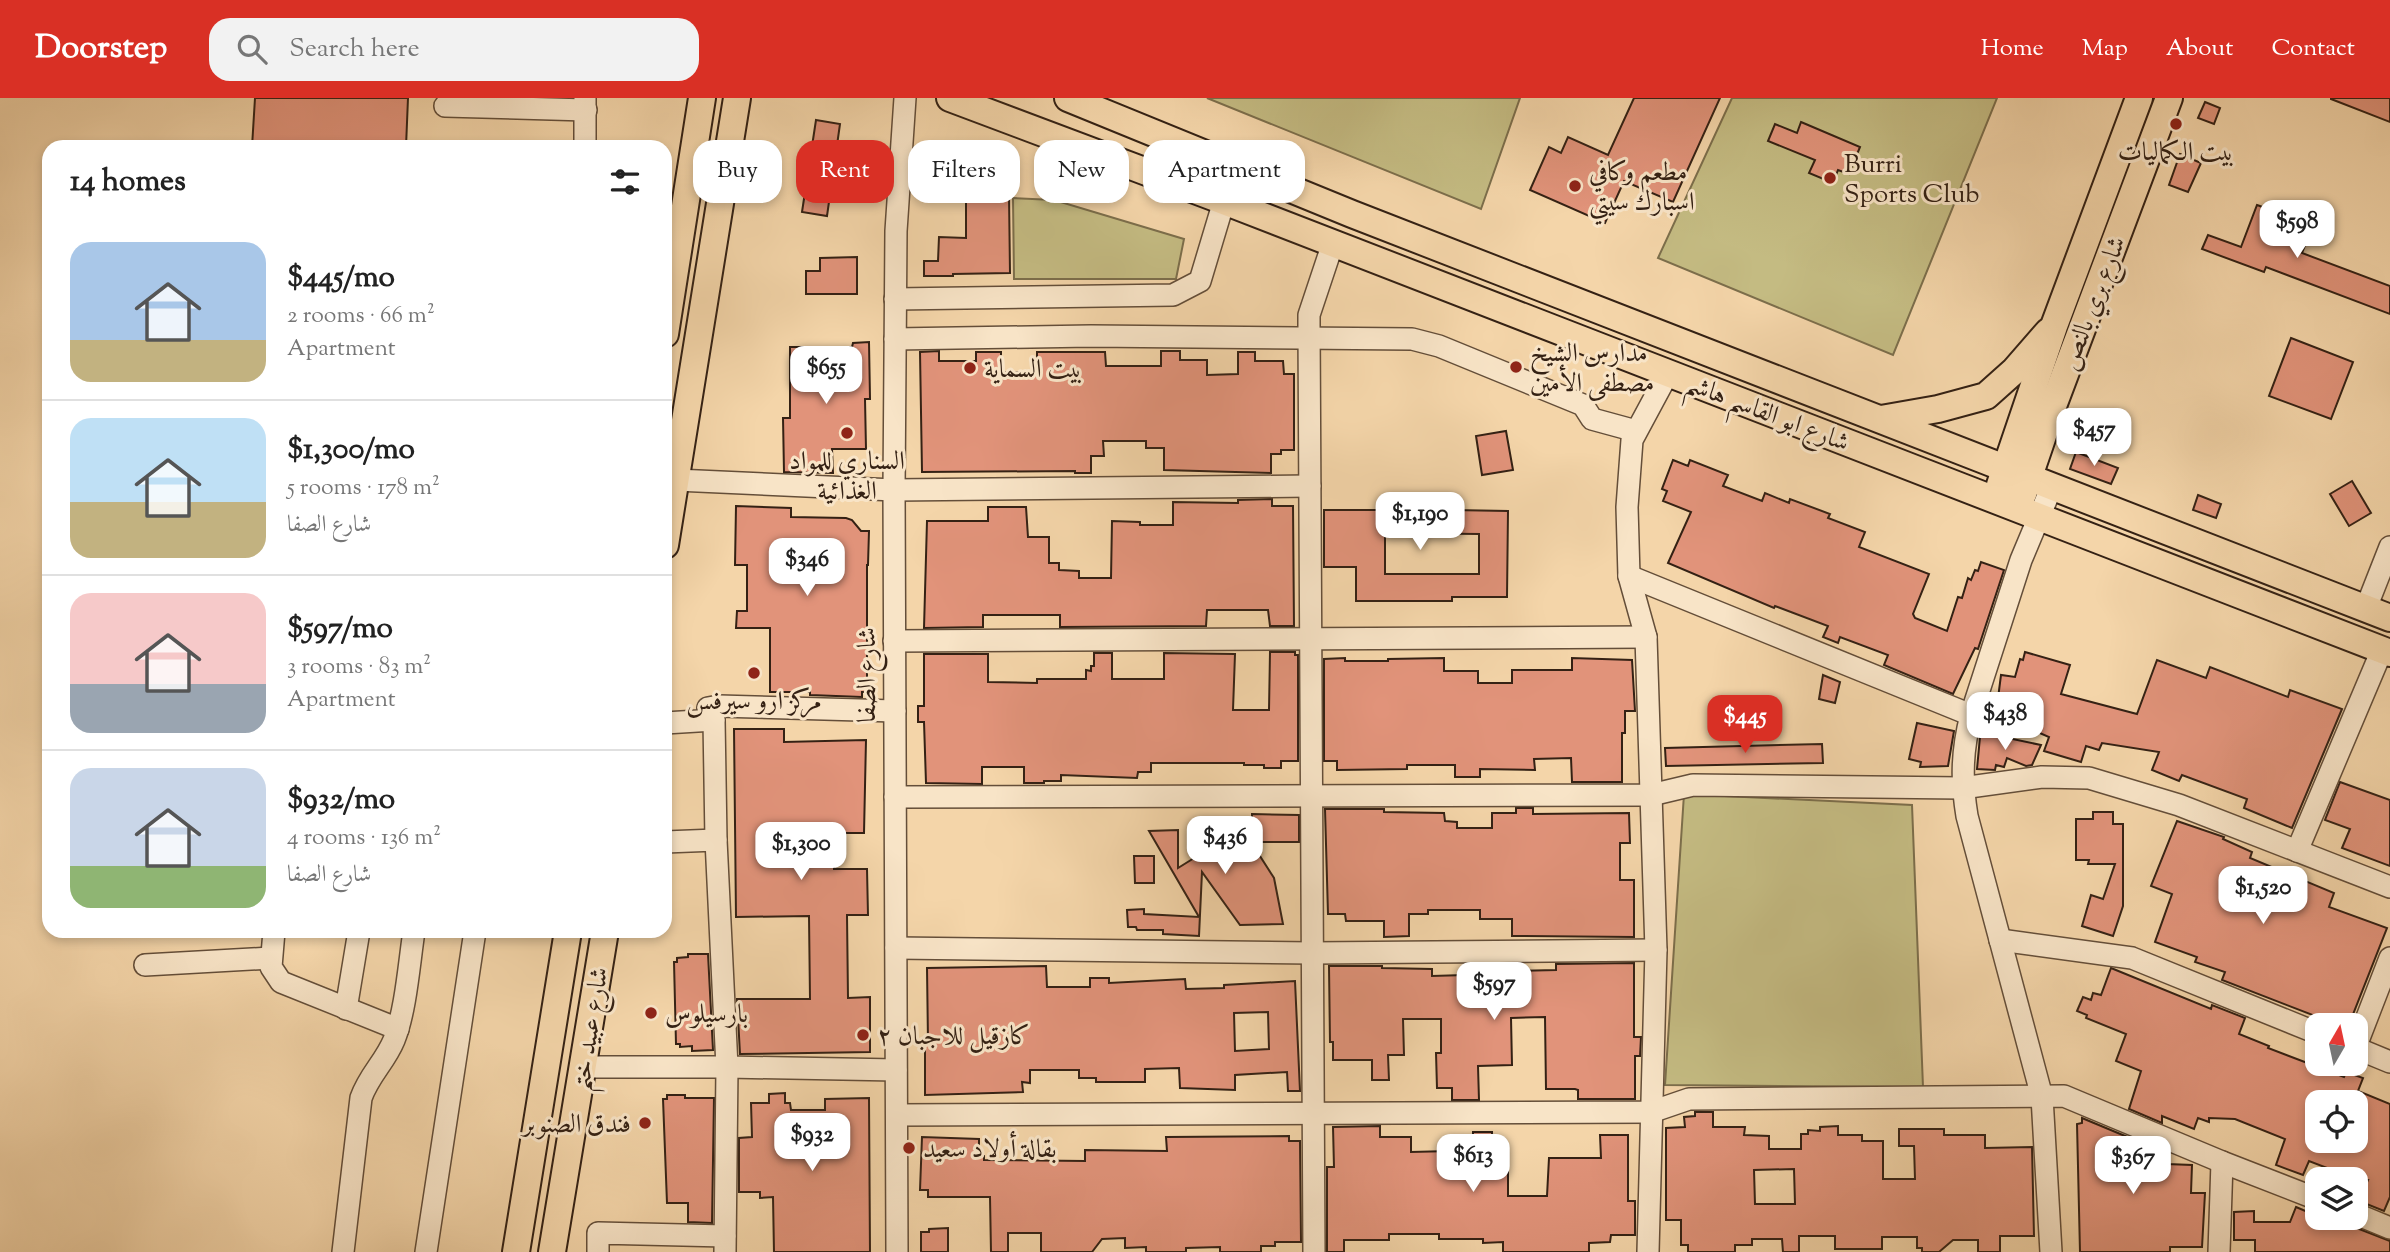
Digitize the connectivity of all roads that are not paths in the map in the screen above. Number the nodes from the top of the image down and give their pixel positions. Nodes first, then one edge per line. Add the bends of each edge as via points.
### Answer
1 (737, 98) edge
2 (905, 98) edge
3 (950, 98) edge
4 (1068, 98) edge
5 (2139, 98) edge
6 (2169, 98) edge
7 (585, 104) edge
8 (699, 104) edge
9 (444, 106) dead end
10 (585, 140) edge
11 (1143, 171) edge
12 (1223, 203) edge
13 (1229, 203) edge
14 (1333, 243) junction
15 (672, 287) edge
16 (895, 299) junction
17 (2054, 326) junction
18 (1309, 337) junction
19 (895, 339) junction
20 (1668, 373) junction
21 (1879, 419) junction
22 (1636, 431) junction
23 (2029, 477) junction
24 (676, 480) junction
25 (1310, 486) junction
26 (894, 490) junction
27 (672, 504) edge
28 (2017, 508) junction
29 (2390, 547) edge
30 (1629, 576) junction
31 (2378, 613) edge
32 (1646, 637) junction
33 (1311, 638) junction
34 (894, 641) junction
35 (2386, 651) edge
36 (895, 711) junction
37 (1970, 715) junction
38 (714, 720) junction
39 (672, 723) edge
40 (1962, 788) junction
41 (1312, 794) junction
42 (1651, 795) junction
43 (895, 797) junction
44 (716, 840) junction
45 (672, 842) edge
46 (2297, 851) junction
47 (2390, 887) edge
48 (273, 938) edge
49 (358, 938) edge
50 (413, 938) edge
51 (474, 938) edge
52 (567, 938) edge
53 (604, 938) edge
54 (2000, 940) junction
55 (896, 948) junction
56 (1656, 950) junction
57 (1312, 953) junction
58 (270, 958) junction
59 (2390, 958) edge
60 (145, 965) dead end
61 (346, 1009) junction
62 (2368, 1016) edge
63 (2305, 1027) edge
64 (397, 1029) junction
65 (2368, 1052) edge
66 (2390, 1062) edge
67 (583, 1067) junction
68 (727, 1067) junction
69 (897, 1070) junction
70 (2042, 1097) junction
71 (1651, 1112) junction
72 (1313, 1114) junction
73 (897, 1115) junction
74 (2222, 1162) junction
75 (2305, 1194) edge
76 (2368, 1219) edge
77 (2390, 1228) edge
78 (725, 1244) edge
79 (343, 1252) edge
80 (426, 1252) edge
81 (516, 1252) edge
82 (552, 1252) edge
83 (598, 1252) edge
84 (897, 1252) edge
85 (1314, 1252) edge
86 (1648, 1252) edge
87 (2051, 1252) edge
88 (2219, 1252) edge

1 - 24 main road
2 - 16 street, شارع الصفا
3 - 11 main road, شارع ابو القاسم هاشم
4 - 21 main road, شارع ابو القاسم هاشم via 1364,219
5 - 17 main road, شارع بري بالنص
6 - 23 main road, شارع بري بالنص
7 - 9 street
7 - 10 street
8 - 15 main road
12 - 16 street via 1200,282 1172,295
13 - 14 main road, شارع ابو القاسم هاشم
14 - 18 street via 1309,315
14 - 20 main road, شارع ابو القاسم هاشم
16 - 19 street, شارع الصفا
17 - 21 main road via 1986,396
17 - 23 main road, شارع بري بالنص
18 - 19 street
18 - 22 street via 1412,339 1439,346 1583,405 1592,419
18 - 25 street
19 - 26 street, شارع الصفا
20 - 22 street
20 - 28 main road, شارع ابو القاسم هاشم
21 - 23 main road, شارع ابو القاسم هاشم
22 - 30 street via 1630,449 1627,507
23 - 28 main road, شارع بري بالنص
23 - 28 street
23 - 31 main road, شارع ابو القاسم هاشم
24 - 26 street
24 - 27 main road
25 - 26 street
25 - 33 street
26 - 34 street, شارع الصفا
28 - 35 main road, شارع ابو القاسم هاشم
28 - 37 street via 2021,560
29 - 31 street
30 - 32 street
30 - 37 street
32 - 33 street
32 - 42 street
33 - 34 street
33 - 41 street
34 - 36 street, شارع الصفا
35 - 46 street
36 - 38 street via 708,708
36 - 43 street, شارع الصفا
37 - 40 street
38 - 39 street
38 - 44 street
40 - 42 street via 1693,785
40 - 46 street via 2042,777 2089,778 2179,805
40 - 54 street
41 - 42 street
41 - 43 street
41 - 57 street
42 - 56 street
43 - 55 street, شارع الصفا
44 - 45 street
44 - 68 street
46 - 47 street
48 - 58 street
49 - 61 street
50 - 64 street
51 - 80 street
52 - 81 main road, شارع عبيد ختم
53 - 67 main road, شارع عبيد ختم
54 - 63 street via 2132,958
54 - 70 street
55 - 57 street
55 - 69 street, شارع الصفا
56 - 57 street
56 - 71 street
57 - 72 street
58 - 60 street
58 - 61 street via 281,982
59 - 62 street
61 - 64 street
64 - 79 street via 362,1098
65 - 66 street
67 - 68 street
67 - 82 main road, شارع عبيد ختم
68 - 69 street
68 - 78 street
69 - 73 street, شارع الصفا
70 - 71 street via 1689,1099
70 - 74 street via 2064,1096
70 - 87 street
71 - 72 street
71 - 86 street
72 - 73 street
72 - 85 street
73 - 84 street, شارع الصفا
74 - 75 street
74 - 88 street
76 - 77 street
78 - 83 street via 598,1233

